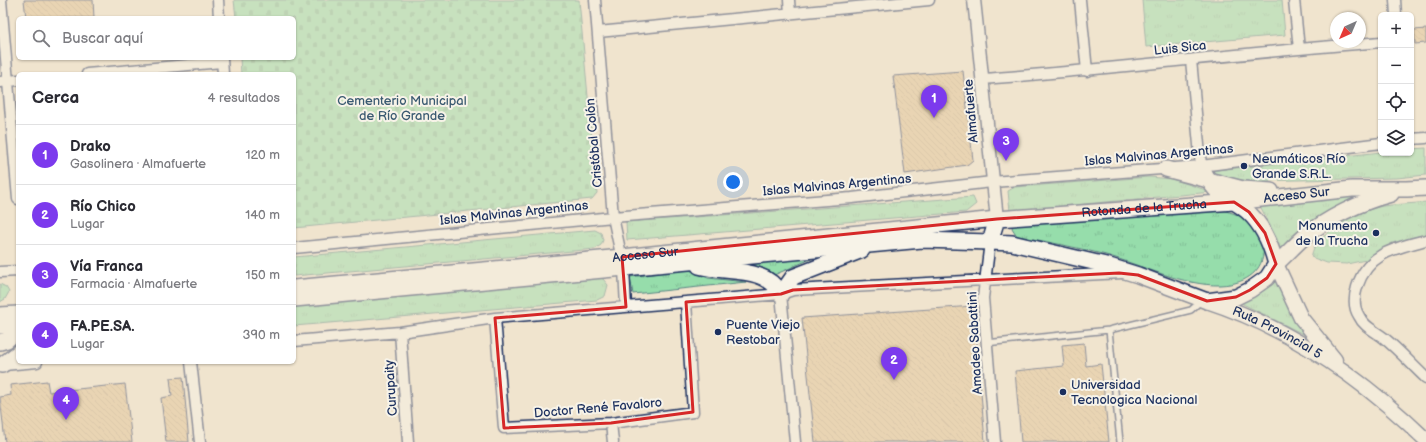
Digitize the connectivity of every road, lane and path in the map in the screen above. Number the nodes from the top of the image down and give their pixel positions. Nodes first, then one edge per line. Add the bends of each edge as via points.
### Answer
1 (1, 0) edge
2 (218, 0) edge
3 (595, 0) edge
4 (788, 0) edge
5 (929, 0) edge
6 (974, 0) edge
7 (1080, 0) edge
8 (1294, 0) edge
9 (1395, 0) edge
10 (1396, 12) edge
11 (790, 14) junction
12 (219, 16) edge
13 (598, 32) junction
14 (1378, 42) edge
15 (1299, 49) junction
16 (222, 60) edge
17 (1191, 60) junction
18 (1087, 71) junction
19 (106, 72) edge
20 (223, 72) edge
21 (982, 79) junction
22 (9, 81) edge
23 (1426, 138) edge
24 (1414, 139) edge
25 (1378, 143) edge
26 (1201, 166) junction
27 (1166, 169) junction
28 (16, 173) edge
29 (1209, 181) junction
30 (992, 182) junction
31 (1426, 188) edge
32 (1407, 189) junction
33 (1306, 193) junction
34 (1234, 202) junction
35 (614, 217) junction
36 (997, 218) junction
37 (1426, 240) edge
38 (990, 242) junction
39 (872, 244) junction
40 (296, 248) edge
41 (623, 263) junction
42 (688, 263) junction
43 (1276, 264) junction
44 (16, 271) edge
45 (0, 272) edge
46 (1138, 274) junction
47 (984, 279) junction
48 (296, 288) edge
49 (781, 294) junction
50 (296, 299) edge
51 (1205, 300) junction
52 (686, 302) junction
53 (626, 307) junction
54 (16, 314) edge
55 (0, 315) edge
56 (495, 318) junction
57 (16, 324) edge
58 (0, 326) edge
59 (1109, 330) junction
60 (16, 332) edge
61 (400, 332) junction
62 (0, 342) edge
63 (296, 342) edge
64 (986, 343) junction
65 (16, 354) edge
66 (16, 364) edge
67 (192, 364) edge
68 (1, 365) edge
69 (1345, 371) junction
70 (1426, 378) edge
71 (611, 423) junction
72 (1422, 440) edge
73 (200, 442) edge
74 (408, 442) edge
75 (613, 442) edge
76 (795, 442) edge
77 (995, 442) edge
78 (1120, 442) edge

1 - 22 street
2 - 12 street
3 - 13 street, Cristóbal Colón
4 - 11 street
5 - 11 street
6 - 21 street, Almafuerte
7 - 18 street
8 - 15 street
9 - 10 street
11 - 13 street
13 - 35 street, Cristóbal Colón
14 - 15 street, Luis Sica
15 - 17 street, Luis Sica
16 - 19 street
16 - 20 street
17 - 18 street, Luis Sica
17 - 26 street
18 - 21 street, Luis Sica
21 - 30 street, Almafuerte
22 - 28 street
23 - 24 street
25 - 26 street, Islas Malvinas Argentinas
26 - 27 street, Islas Malvinas Argentinas
26 - 29 main road
27 - 29 main road
27 - 30 street, Islas Malvinas Argentinas
29 - 33 main road via 1243,189
29 - 34 main road
30 - 35 street, Islas Malvinas Argentinas via 852,198
30 - 36 street, Almafuerte
31 - 32 main road, Acceso Sur
32 - 33 main road, Acceso Sur via 1352,189
32 - 43 main road, Acceso Sur via 1366,202 1322,225 1303,238
33 - 34 main road, Acceso Sur
34 - 36 main road, Rotonda de la Trucha
34 - 43 main road via 1248,212 1265,233
35 - 40 street, Islas Malvinas Argentinas
35 - 41 street, Cristóbal Colón
36 - 38 main road
36 - 41 main road, Acceso Sur
37 - 70 street via 1388,251 1373,260 1362,274 1354,304 1359,317 1369,328 1384,338
38 - 39 main road, Acceso Sur via 922,240
38 - 46 main road via 1012,243
38 - 47 street, Amadeo Sabattini
39 - 42 main road, Acceso Sur
39 - 49 main road via 793,277
41 - 42 main road, Acceso Sur
41 - 48 main road, Acceso Sur
41 - 50 main road, Acceso Sur
41 - 53 street, Cristóbal Colón
42 - 49 main road via 713,270 758,275 776,284
43 - 51 main road via 1267,278 1250,290 1236,297
43 - 69 main road, Ruta Provincial 5 via 1301,318
44 - 45 street
46 - 47 street
46 - 51 main road
47 - 49 street via 793,290
47 - 64 street, Amadeo Sabattini
49 - 52 street
49 - 76 street
51 - 59 lane via 1191,310
51 - 69 main road, Ruta Provincial 5 via 1233,309 1284,334
52 - 53 street
52 - 71 street, Doctor René Favaloro via 693,412
53 - 56 street
54 - 55 main road
56 - 61 street
56 - 71 street, Doctor René Favaloro via 504,428
57 - 58 main road
59 - 64 lane
59 - 78 lane
60 - 62 main road
61 - 63 street
61 - 74 street, Curupaity
64 - 77 street, Amadeo Sabattini
65 - 68 main road
66 - 68 street
67 - 73 street
69 - 72 main road, Ruta Provincial 5 via 1387,403
71 - 75 street

